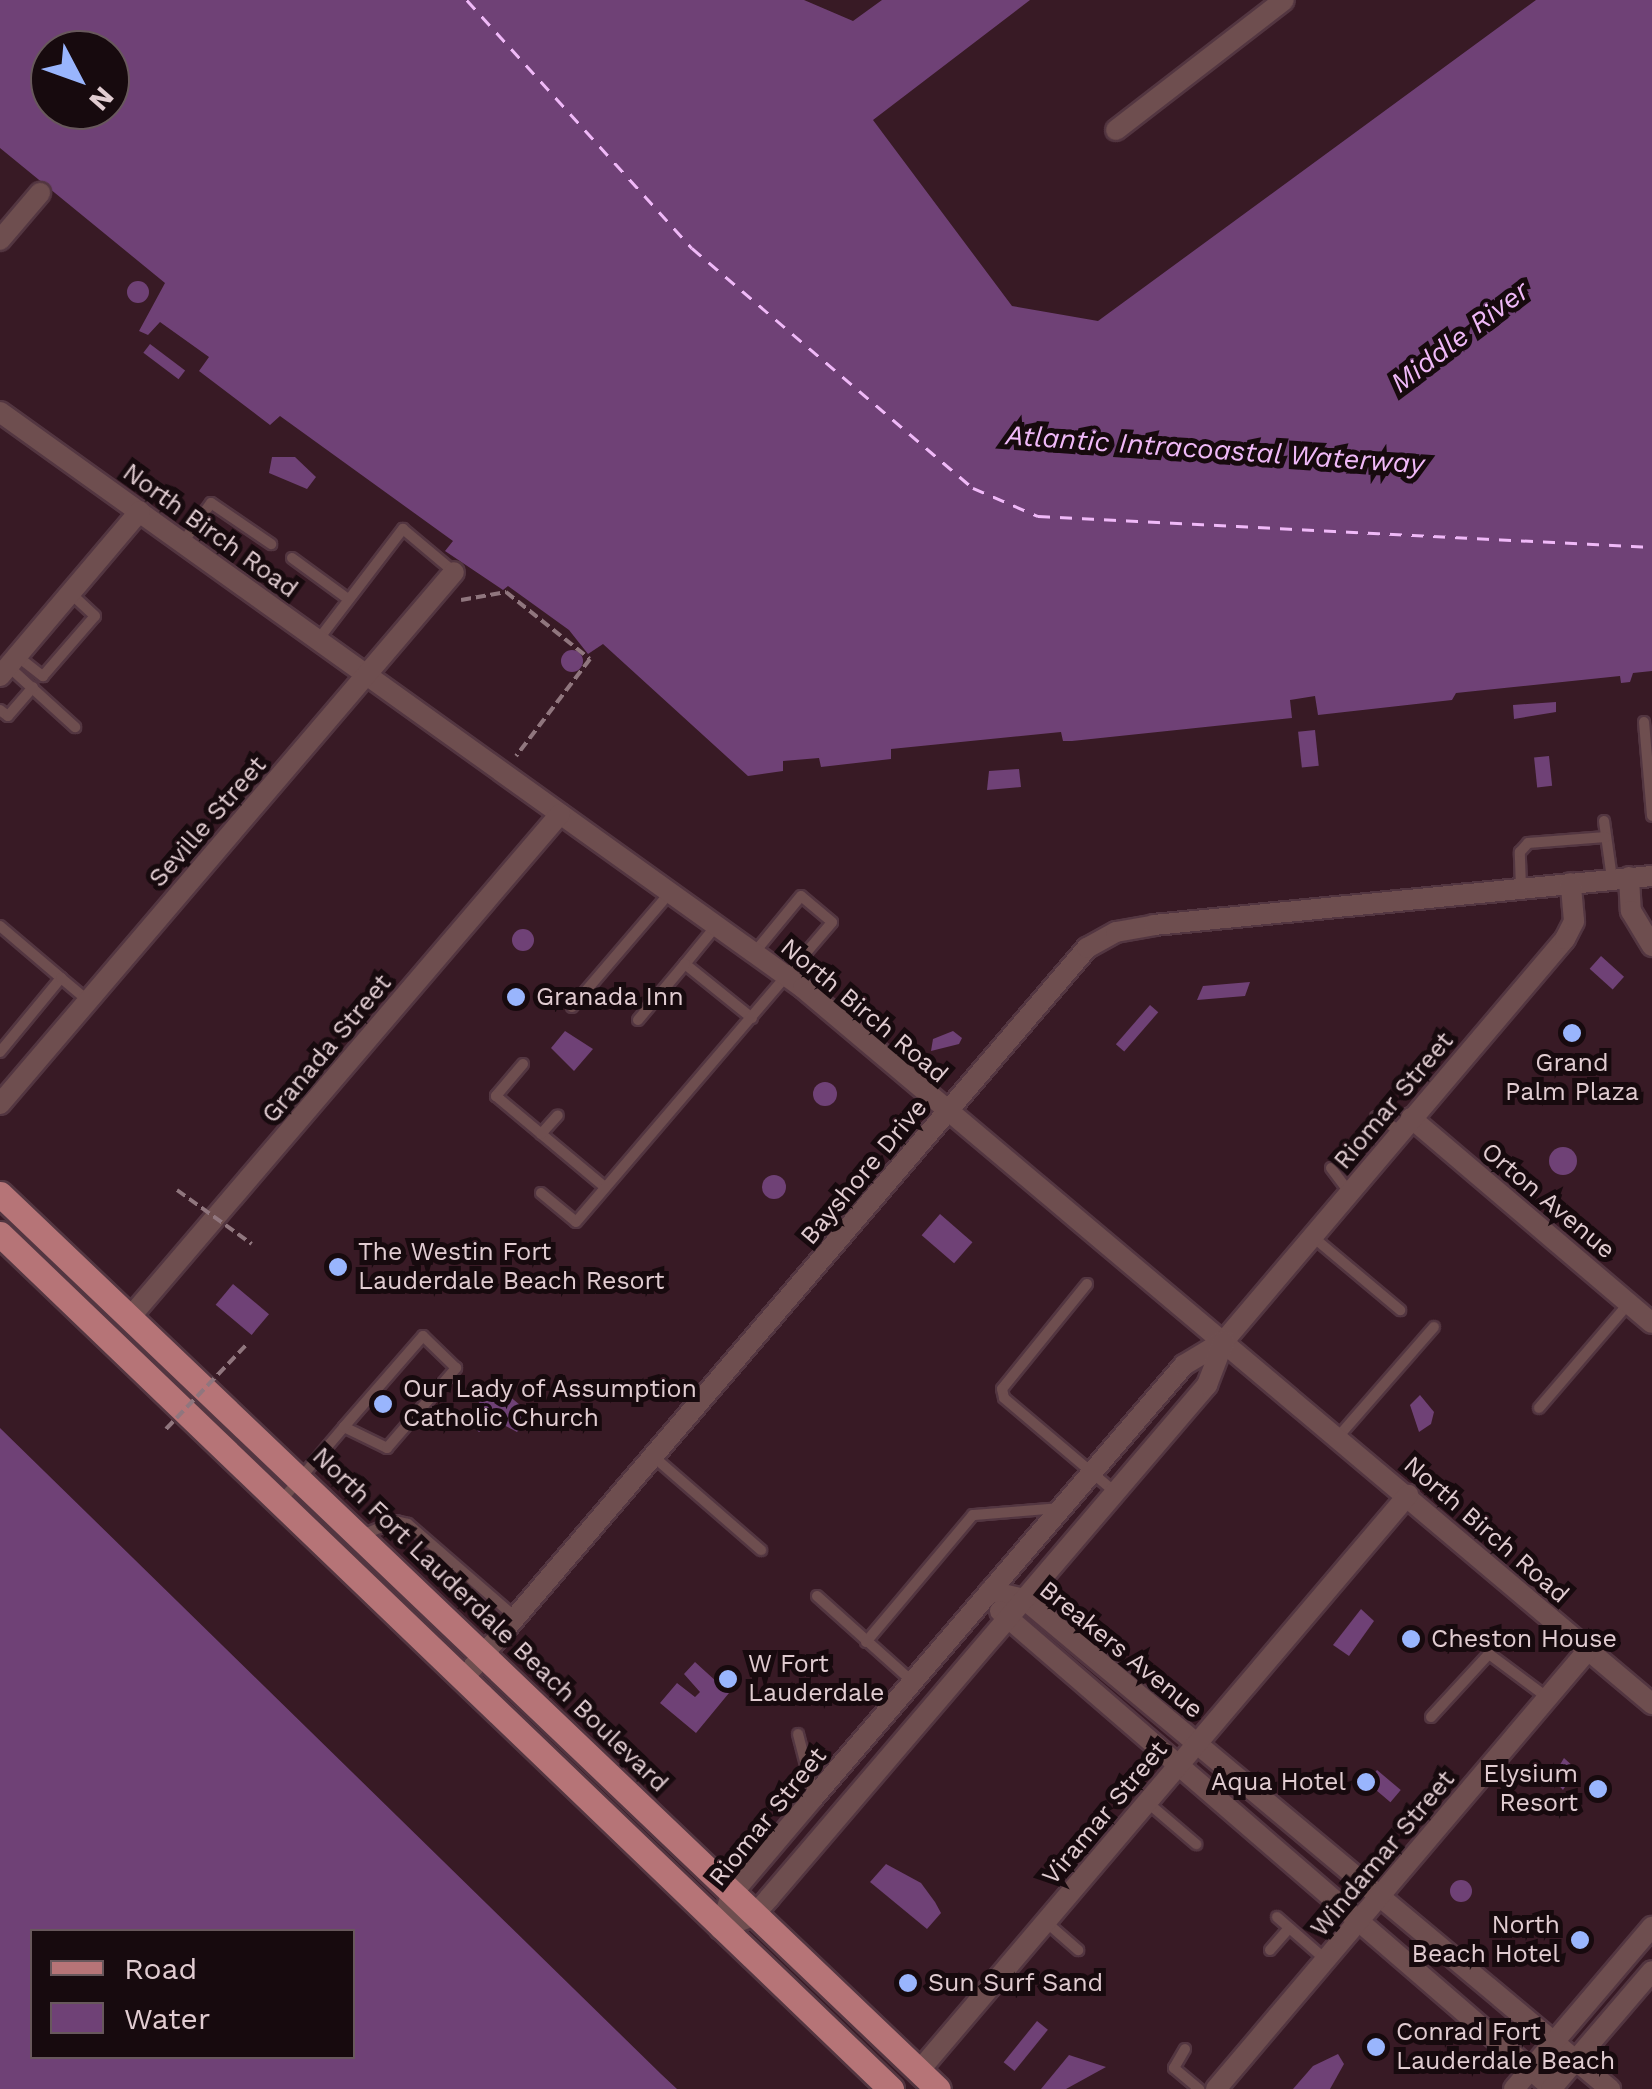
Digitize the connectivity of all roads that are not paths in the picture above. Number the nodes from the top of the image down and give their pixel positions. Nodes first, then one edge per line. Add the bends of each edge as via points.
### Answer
1 (1284, 0) edge
2 (1116, 130) dead end
3 (40, 193) dead end
4 (0, 240) edge
5 (0, 412) edge
6 (140, 511) junction
7 (182, 542) junction
8 (271, 544) dead end
9 (292, 558) dead end
10 (454, 572) joint
11 (70, 594) junction
12 (348, 600) junction
13 (318, 640) junction
14 (8, 666) edge
15 (367, 675) junction
16 (33, 687) junction
17 (9, 717) edge
18 (1644, 722) dead end
19 (76, 727) dead end
20 (560, 814) junction
21 (1652, 816) edge
22 (1604, 821) dead end
23 (1606, 837) junction
24 (1652, 876) edge
25 (1620, 878) junction
26 (1571, 883) junction
27 (1522, 888) junction
28 (669, 894) junction
29 (0, 926) edge
30 (716, 926) junction
31 (1652, 946) edge
32 (754, 953) junction
33 (685, 964) junction
34 (787, 976) junction
35 (61, 978) junction
36 (88, 1001) junction
37 (572, 1008) dead end
38 (752, 1018) junction
39 (638, 1020) dead end
40 (0, 1052) edge
41 (524, 1064) dead end
42 (0, 1104) edge
43 (948, 1112) junction
44 (558, 1115) dead end
45 (1376, 1117) dead end
46 (1406, 1124) junction
47 (542, 1134) junction
48 (1330, 1168) dead end
49 (605, 1188) junction
50 (1349, 1192) junction
51 (541, 1193) dead end
52 (0, 1194) edge
53 (0, 1234) edge
54 (1312, 1236) junction
55 (1087, 1284) dead end
56 (1629, 1303) junction
57 (1400, 1310) dead end
58 (132, 1316) junction
59 (1652, 1322) edge
60 (1434, 1327) dead end
61 (1224, 1340) junction
62 (1540, 1408) dead end
63 (344, 1427) junction
64 (1338, 1436) junction
65 (654, 1457) junction
66 (1092, 1472) junction
67 (301, 1478) junction
68 (1116, 1492) junction
69 (1408, 1496) junction
70 (281, 1501) junction
71 (1061, 1508) junction
72 (359, 1536) junction
73 (761, 1550) dead end
74 (990, 1591) junction
75 (816, 1596) dead end
76 (1024, 1599) junction
77 (517, 1619) junction
78 (1005, 1621) junction
79 (866, 1642) junction
80 (1588, 1650) junction
81 (484, 1658) junction
82 (462, 1680) junction
83 (912, 1682) junction
84 (1548, 1698) junction
85 (1652, 1704) edge
86 (1431, 1717) dead end
87 (798, 1734) dead end
88 (1196, 1743) junction
89 (1175, 1768) junction
90 (814, 1797) junction
91 (1146, 1802) junction
92 (1196, 1844) dead end
93 (731, 1894) junction
94 (1380, 1896) junction
95 (753, 1916) junction
96 (1277, 1917) dead end
97 (1045, 1922) junction
98 (1358, 1922) junction
99 (1652, 1927) edge
100 (1289, 1928) junction
101 (720, 1929) junction
102 (1078, 1950) dead end
103 (1270, 1950) dead end
104 (1326, 1960) junction
105 (1652, 1971) edge
106 (1554, 2042) junction
107 (1185, 2049) dead end
108 (1576, 2060) junction
109 (1530, 2070) junction
110 (928, 2080) edge
111 (892, 2089) edge
112 (1199, 2089) edge
113 (1216, 2089) edge
114 (1514, 2089) edge
115 (1552, 2089) edge
116 (1610, 2089) edge

1 - 2 street
3 - 4 street
5 - 6 street, North Birch Road
6 - 7 street, North Birch Road
6 - 11 street
7 - 8 lane via 211,503
7 - 13 street, North Birch Road
9 - 12 lane
10 - 12 lane via 403,528
10 - 15 street, Seville Street
11 - 14 street
11 - 14 lane via 95,616 43,676
12 - 13 lane
13 - 15 street, North Birch Road
14 - 16 lane
15 - 20 street, North Birch Road
15 - 36 street, Seville Street
16 - 17 lane
16 - 19 lane
18 - 21 lane
20 - 28 street, North Birch Road
20 - 58 street, Granada Street
22 - 23 lane
23 - 25 lane
23 - 27 lane via 1528,843 1520,852
24 - 25 street, Bayshore Drive
25 - 26 street, Bayshore Drive
25 - 31 street
26 - 27 street, Bayshore Drive
26 - 46 street, Riomar Street via 1574,921 1565,939
27 - 43 street, Bayshore Drive via 1116,932 1074,960
28 - 30 street, North Birch Road
28 - 37 lane
29 - 35 lane
30 - 32 street, North Birch Road
30 - 33 lane
32 - 34 street, North Birch Road
32 - 34 lane via 801,896 832,922
33 - 38 lane
33 - 39 lane
34 - 38 lane
34 - 43 street, North Birch Road
35 - 36 lane
35 - 40 lane
36 - 42 street, Seville Street
38 - 49 lane
41 - 47 lane via 496,1096
43 - 61 street, North Birch Road
43 - 65 street, Bayshore Drive
44 - 47 lane
45 - 46 lane
46 - 50 street, Riomar Street
46 - 56 street, Orton Avenue
47 - 49 lane
48 - 50 lane
49 - 51 lane via 576,1222
50 - 54 street, Riomar Street
52 - 58 main road, North Fort Lauderdale Beach Boulevard
53 - 70 main road
54 - 57 lane
54 - 61 street, Riomar Street
55 - 66 lane via 1002,1389
56 - 59 street, Orton Avenue
56 - 62 lane
58 - 67 main road, North Fort Lauderdale Beach Boulevard
60 - 64 lane
61 - 64 street, North Birch Road
61 - 66 street, Riomar Street via 1184,1365
61 - 68 street, Riomar Street via 1208,1385
63 - 63 lane via 387,1448 456,1368 422,1336
63 - 67 lane
64 - 69 street, North Birch Road
65 - 73 lane
65 - 77 street, Bayshore Drive
66 - 68 lane
66 - 71 street, Riomar Street
67 - 70 lane
67 - 72 main road, North Fort Lauderdale Beach Boulevard
68 - 76 street, Riomar Street
69 - 80 street, North Birch Road
69 - 88 street, Viramar Street
70 - 82 main road
71 - 74 street, Riomar Street
71 - 79 lane via 973,1515
72 - 77 lane via 396,1521 408,1524
72 - 81 main road, North Fort Lauderdale Beach Boulevard
74 - 76 street, Breakers Avenue
74 - 78 street, Breakers Avenue
74 - 83 street, Riomar Street
75 - 79 lane
76 - 78 street, Riomar Street
76 - 88 street, Breakers Avenue
77 - 81 street, Bayshore Drive
78 - 89 street, Breakers Avenue
78 - 95 street, Riomar Street
79 - 83 lane
80 - 84 street, Windamar Street
80 - 85 street, North Birch Road
81 - 82 street, Bayshore Drive
81 - 93 main road, North Fort Lauderdale Beach Boulevard
82 - 101 main road
83 - 90 street, Riomar Street
84 - 86 lane via 1489,1654
84 - 94 street, Windamar Street
87 - 90 lane
88 - 89 street, Viramar Street
88 - 94 street, Breakers Avenue
89 - 91 street, Viramar Street
89 - 98 street, Breakers Avenue
90 - 93 street, Riomar Street
91 - 92 lane
91 - 97 street, Viramar Street
93 - 95 main road, North Fort Lauderdale Beach Boulevard
93 - 101 street, Riomar Street
94 - 98 street, Windamar Street
94 - 106 street, Breakers Avenue
95 - 101 street, Riomar Street
95 - 110 main road, North Fort Lauderdale Beach Boulevard
96 - 100 lane
97 - 102 lane
97 - 110 street, Viramar Street
98 - 104 street, Windamar Street
98 - 109 street, Breakers Avenue
99 - 106 street
100 - 103 lane
100 - 104 lane
101 - 111 main road
104 - 113 street, Windamar Street
105 - 108 street
106 - 108 street, Breakers Avenue
106 - 109 street
107 - 112 lane via 1174,2068
108 - 115 street
108 - 116 street, Breakers Avenue
109 - 114 street
109 - 115 street, Breakers Avenue

